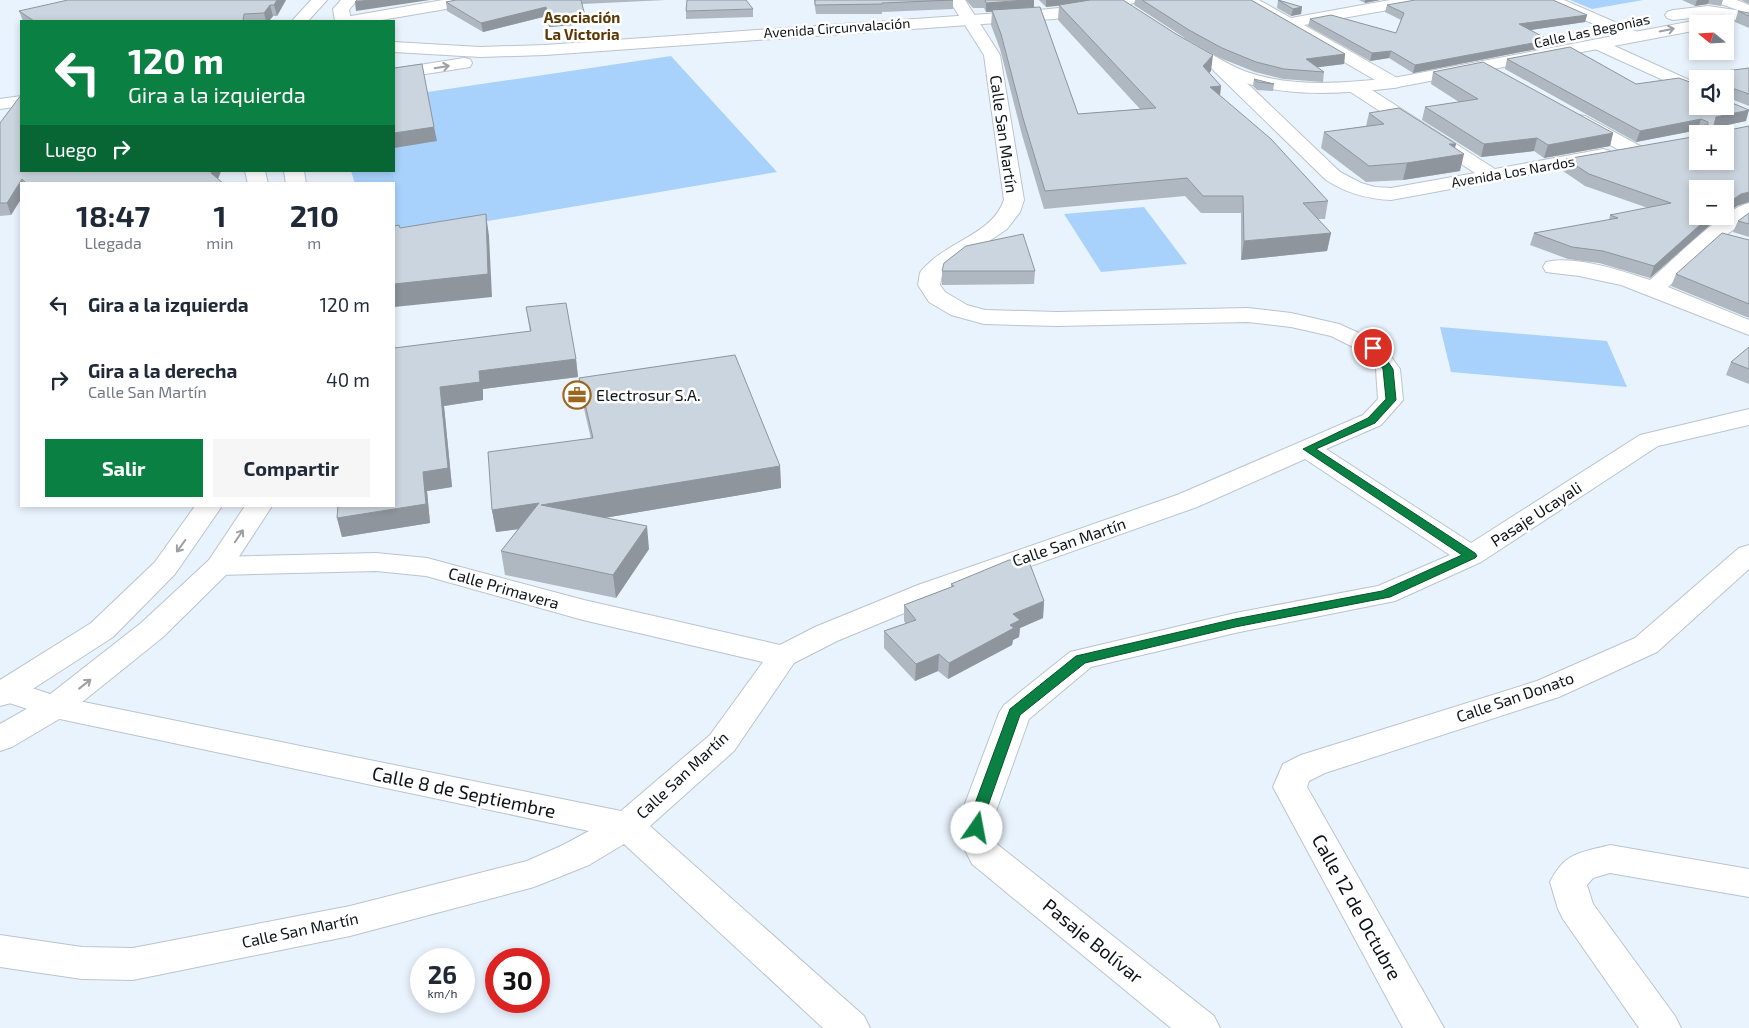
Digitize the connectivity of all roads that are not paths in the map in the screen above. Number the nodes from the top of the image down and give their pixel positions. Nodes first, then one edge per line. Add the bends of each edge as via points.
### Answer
1 (319, 0) edge
2 (349, 0) edge
3 (469, 0) edge
4 (1248, 0) edge
5 (1416, 0) edge
6 (1551, 0) edge
7 (1126, 4) edge
8 (962, 9) edge
9 (1740, 10) edge
10 (1726, 15) edge
11 (301, 20) edge
12 (343, 20) edge
13 (357, 20) edge
14 (1288, 23) junction
15 (1612, 27) junction
16 (1689, 27) edge
17 (1749, 27) edge
18 (1167, 34) edge
19 (1634, 36) junction
20 (1599, 44) junction
21 (395, 47) edge
22 (545, 50) junction
23 (1214, 63) junction
24 (1482, 66) junction
25 (1373, 71) junction
26 (395, 74) edge
27 (1507, 80) edge
28 (1393, 83) junction
29 (1355, 87) junction
30 (1689, 87) edge
31 (20, 101) edge
32 (0, 104) edge
33 (1566, 113) edge
34 (1493, 176) junction
35 (1749, 209) edge
36 (1713, 235) junction
37 (1740, 243) edge
38 (1554, 267) dead end
39 (1653, 289) junction
40 (1749, 328) edge
41 (1749, 417) edge
42 (1308, 449) junction
43 (208, 507) edge
44 (258, 507) edge
45 (1749, 554) edge
46 (1471, 556) junction
47 (219, 566) junction
48 (783, 656) junction
49 (4, 693) edge
50 (55, 707) junction
51 (0, 739) edge
52 (1290, 787) joint
53 (627, 826) junction
54 (985, 854) joint
55 (1749, 883) edge
56 (0, 951) edge
57 (850, 1028) edge
58 (1200, 1028) edge
59 (1424, 1028) edge
60 (1661, 1028) edge

1 - 11 main road
2 - 12 main road via 340,9
3 - 13 main road
4 - 14 main road
5 - 14 main road
6 - 15 main road
7 - 8 main road, Avenida Circunvalación via 1039,16
8 - 22 main road, Avenida Circunvalación
8 - 42 main road, Calle San Martín via 992,54 1014,200 1000,226 931,273 929,285 937,297 959,310 984,317 1057,319 1248,315 1291,320 1339,331 1373,348 1388,369 1391,400 1372,420
9 - 10 main road, Calle Las Begonias
9 - 15 main road, Calle Las Begonias via 1686,12
9 - 17 main road, Calle Las Begonias
14 - 25 main road
15 - 19 main road
15 - 25 main road, Calle Las Begonias
19 -> 16 main road, Calle Las Begonias
18 - 23 main road, Calle Las Begonias
19 - 20 main road, Calle Las Begonias
20 - 24 main road, Calle Las Begonias
20 - 30 main road
21 - 22 main road, Avenida Circunvalación via 480,52
26 -> 22 main road, Avenida Circunvalación
23 - 25 main road, Calle Las Begonias via 1292,75 1327,76
23 - 29 main road, Calle Las Begonias via 1251,78 1289,86
23 - 34 main road, Avenida Los Nardos via 1347,186 1374,194 1391,194
24 - 27 main road
24 - 28 main road, Calle Las Begonias
25 - 28 main road
28 - 29 main road, Calle Las Begonias
29 - 34 main road
31 - 32 main road
33 - 34 main road, Avenida Los Nardos via 1642,148
35 - 36 main road
36 - 37 main road
36 - 39 main road
38 - 39 main road via 1588,269
39 - 40 main road
41 - 46 main road, Pasaje Ucayali via 1649,440
42 - 46 main road
42 - 48 main road, Calle San Martín via 1187,501 928,592 826,634
43 -> 49 main road via 164,568 102,630
47 -> 44 main road
45 - 52 main road, Calle San Donato via 1646,644 1548,689 1313,764 1294,773
46 - 54 main road, Pasaje Ucayali via 1385,594 1235,623 1080,659 1015,713 977,817 977,838
47 - 48 main road, Calle Primavera via 376,562 427,566 583,610
50 -> 47 main road via 152,630
48 - 53 main road, Calle San Martín via 722,743
49 - 50 main road, Calle 8 de Septiembre
50 - 51 main road
50 - 53 main road, Calle 8 de Septiembre
52 - 59 main road, Calle 12 de Octubre
53 - 56 main road, Calle San Martín via 576,855 534,873 350,921 133,964 82,963
53 - 57 main road
54 - 58 main road, Pasaje Bolívar
55 - 60 main road via 1610,859 1581,867 1568,882 1576,909

